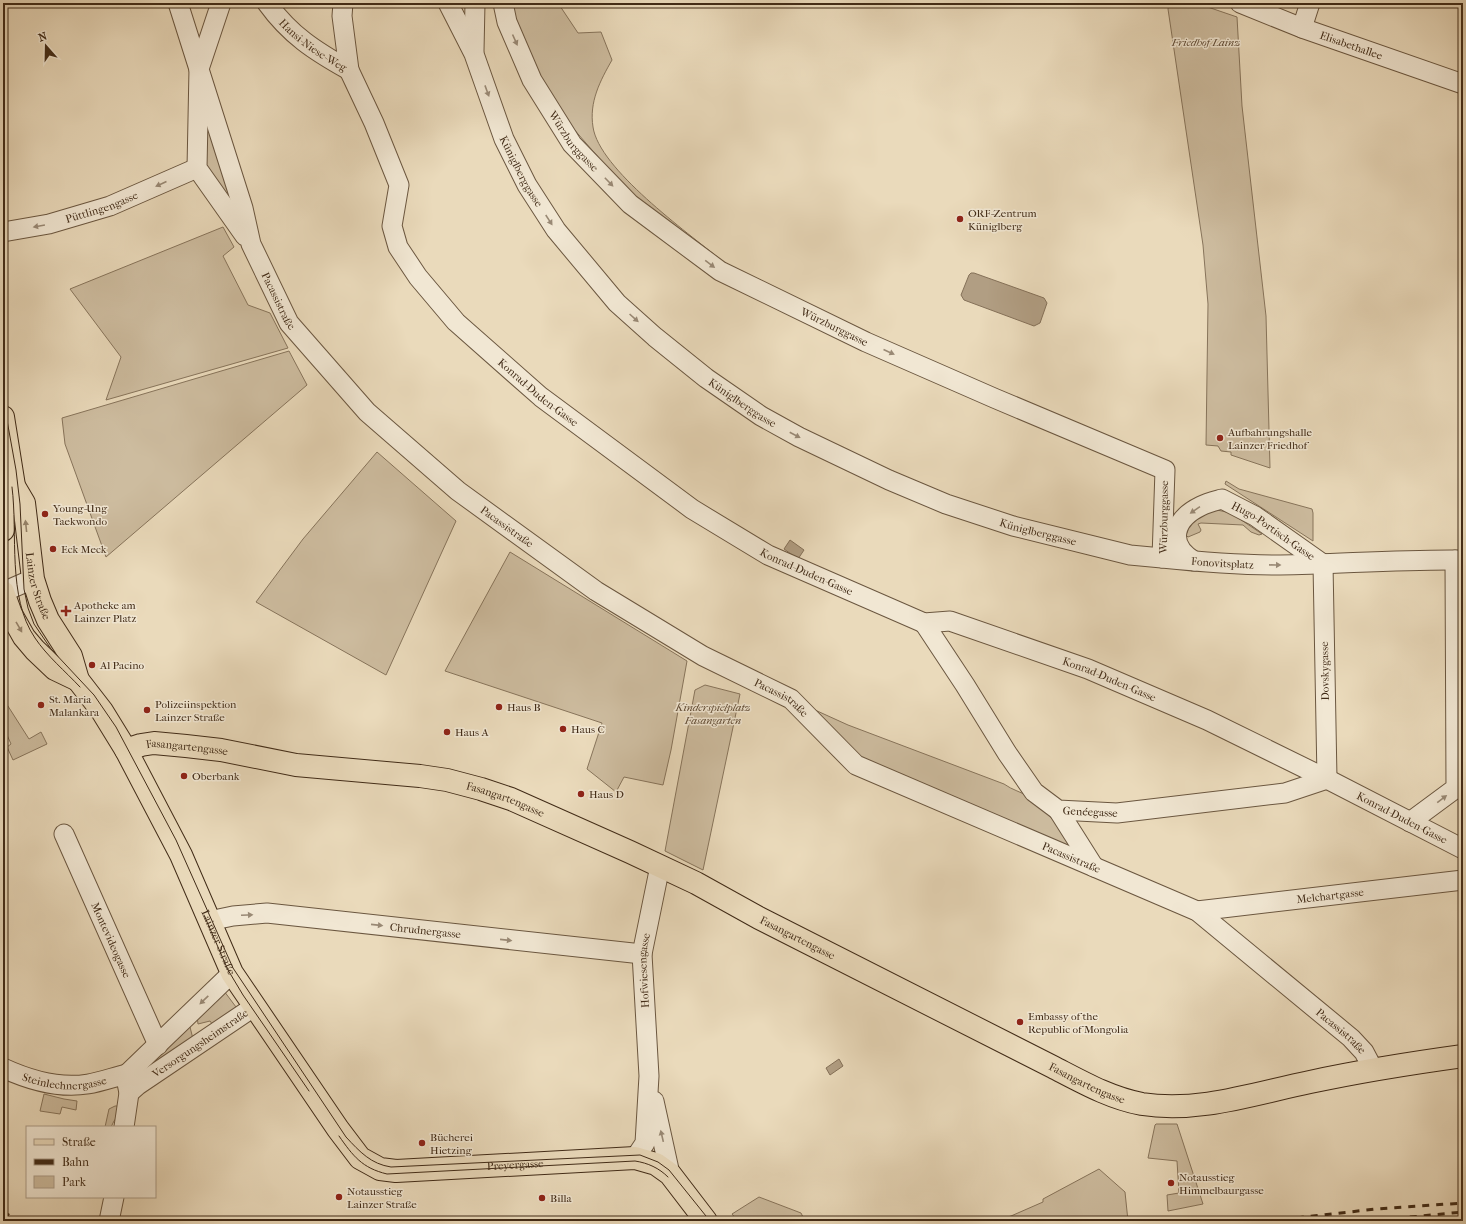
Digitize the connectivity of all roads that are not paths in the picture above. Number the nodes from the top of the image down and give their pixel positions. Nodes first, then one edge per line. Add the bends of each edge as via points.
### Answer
1 (178, 3) edge
2 (221, 3) edge
3 (267, 3) edge
4 (343, 3) edge
5 (448, 3) edge
6 (476, 3) edge
7 (503, 3) edge
8 (1240, 3) edge
9 (1310, 3) edge
10 (1302, 28) junction
11 (474, 54) junction
12 (199, 69) junction
13 (349, 70) junction
14 (1463, 84) edge
15 (197, 168) junction
16 (3, 232) edge
17 (251, 244) junction
18 (3, 417) edge
19 (14, 486) junction
20 (1222, 499) joint
21 (3, 530) edge
22 (1162, 558) junction
23 (1459, 560) edge
24 (1194, 561) junction
25 (1323, 564) junction
26 (33, 578) junction
27 (3, 592) edge
28 (924, 623) junction
29 (78, 680) junction
30 (126, 750) junction
31 (1327, 779) junction
32 (1058, 810) junction
33 (1410, 822) junction
34 (64, 834) dead end
35 (1463, 849) edge
36 (660, 866) junction
37 (1094, 867) junction
38 (1463, 880) edge
39 (1197, 911) junction
40 (209, 920) junction
41 (642, 954) junction
42 (232, 973) junction
43 (255, 1006) junction
44 (158, 1045) junction
45 (1463, 1056) edge
46 (3, 1068) edge
47 (1373, 1068) junction
48 (137, 1072) junction
49 (649, 1076) junction
50 (124, 1126) edge
51 (635, 1158) junction
52 (396, 1171) joint
53 (670, 1174) junction
54 (114, 1198) edge
55 (109, 1221) edge
56 (706, 1221) edge

1 - 12 street, Pacassistraße
2 - 12 street
3 - 13 street, Hansi-Niese-Weg via 293,34
4 - 13 street, Hansi-Niese-Weg via 342,16
5 - 11 street
6 - 11 street
7 -> 22 street, Würzburggasse via 507,22 532,80 572,144 630,204 720,271 866,342 1165,470
8 - 10 street, Elisabethallee
9 - 10 street
10 - 14 street, Elisabethallee
11 -> 22 street, Küniglberggasse via 504,139 527,185 556,230 617,303 706,378 761,416 799,437 946,504 1013,526 1130,555
12 - 15 street, Pacassistraße
12 - 17 street, Pacassistraße via 243,208
13 - 28 street, Konrad-Duden-Gasse via 399,185 392,226 398,247 418,277 456,322 541,397 692,509 768,555
15 -> 16 street, Püttlingengasse via 110,206 49,224
15 - 17 street, Pacassistraße
17 - 37 street, Pacassistraße via 289,323 367,412 458,491 596,591 704,656 791,699 856,765
18 - 19 main road, Lainzer Straße
19 - 21 main road via 4,500
26 -> 19 main road, Lainzer Straße via 24,503
20 -> 24 street, Fonovitsplatz via 1201,506 1190,513 1176,531 1181,550
20 - 25 street, Hugo-Portisch-Gasse via 1254,516
22 - 24 street, Würzburggasse
23 - 25 street
33 -> 23 street via 1456,788
24 -> 25 street, Fonovitsplatz via 1273,565
25 - 31 street, Dovskygasse
26 - 27 street
26 - 29 main road, Lainzer Straße via 48,620 71,656
27 -> 29 main road, Lainzer Straße via 11,614 35,650 55,668
28 - 31 street, Konrad-Duden-Gasse via 950,621 1088,669 1206,720
28 - 32 street, Genéegasse via 1030,787
29 - 30 main road, Lainzer Straße via 102,710
30 - 36 main road, Fasangartengasse via 154,743 221,750 296,765 447,780 511,799
30 - 40 main road, Lainzer Straße via 181,855
31 - 32 street, Genéegasse via 1285,792 1117,813
31 - 33 street, Konrad-Duden-Gasse
32 - 37 street
33 - 35 street, Konrad-Duden-Gasse
34 - 44 street, Montevideogasse
36 - 41 street, Hofwiesengasse
36 - 47 main road, Fasangartengasse via 1116,1098 1152,1105 1196,1105
37 - 39 street, Pacassistraße
38 - 39 street, Melchartgasse
39 - 47 street, Pacassistraße via 1351,1038 1364,1052
40 -> 41 street, Chrudnergasse via 267,914
40 - 42 main road, Lainzer Straße
41 - 49 street, Hofwiesengasse
42 - 43 main road, Lainzer Straße
42 -> 44 street, Versorgungsheimstraße
43 - 48 street, Versorgungsheimstraße
43 - 52 main road, Lainzer Straße via 360,1158 380,1169
44 - 48 street, Versorgungsheimstraße
45 - 47 main road, Fasangartengasse
46 - 48 street, Steinlechnergasse via 26,1078 64,1086 87,1084
48 - 50 street via 129,1093
49 - 51 street, Hofwiesengasse via 645,1143
53 -> 49 street, Hofwiesengasse
51 - 52 main road, Preyergasse
51 - 53 main road, Hofwiesengasse via 656,1164
53 - 56 main road, Hofwiesengasse
54 - 55 street

